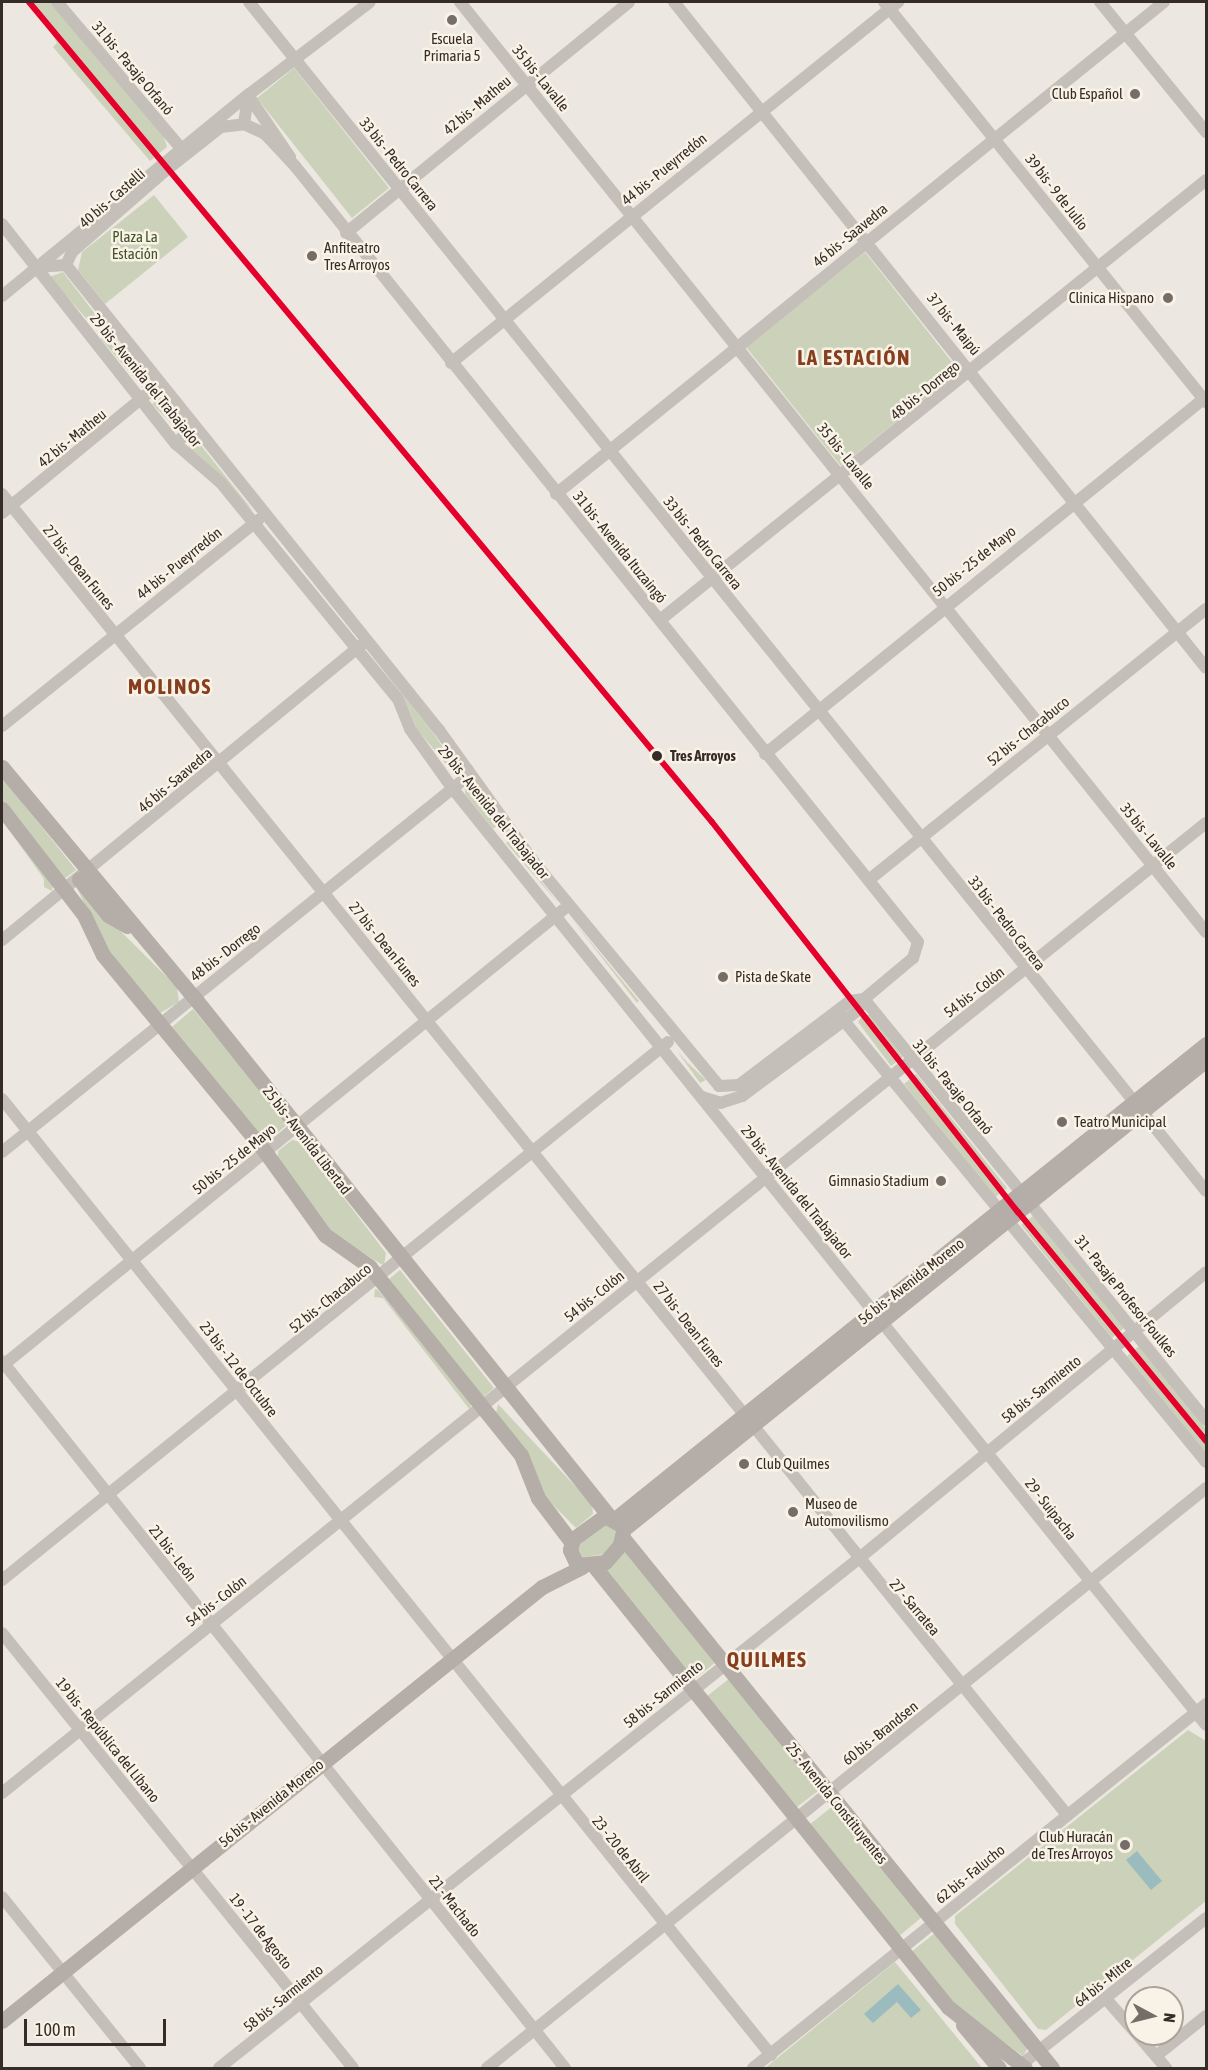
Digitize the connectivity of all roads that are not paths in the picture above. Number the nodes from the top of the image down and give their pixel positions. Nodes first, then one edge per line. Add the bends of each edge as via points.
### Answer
1 (57, 2) edge
2 (249, 2) edge
3 (370, 2) edge
4 (460, 2) edge
5 (629, 2) edge
6 (674, 2) edge
7 (1100, 2) edge
8 (1164, 2) edge
9 (890, 4) edge
10 (1125, 33) junction
11 (297, 60) junction
12 (527, 83) junction
13 (248, 94) junction
14 (762, 109) junction
15 (244, 124) junction
16 (1206, 132) edge
17 (994, 136) junction
18 (183, 151) junction
19 (295, 166) junction
20 (1206, 180) edge
21 (400, 190) junction
22 (134, 192) junction
23 (632, 214) junction
24 (2, 224) edge
25 (346, 233) junction
26 (867, 240) junction
27 (66, 265) junction
28 (38, 267) junction
29 (1100, 269) junction
30 (2, 296) edge
31 (505, 319) junction
32 (108, 321) junction
33 (92, 337) junction
34 (737, 345) junction
35 (451, 363) junction
36 (972, 371) junction
37 (159, 384) junction
38 (1206, 399) edge
39 (142, 401) junction
40 (193, 425) junction
41 (176, 444) junction
42 (608, 450) junction
43 (842, 475) junction
44 (2, 494) edge
45 (556, 494) junction
46 (1076, 499) junction
47 (6, 509) edge
48 (265, 515) junction
49 (253, 523) junction
50 (712, 578) junction
51 (329, 596) junction
52 (945, 604) junction
53 (317, 606) junction
54 (1206, 609) edge
55 (660, 620) junction
56 (1177, 632) junction
57 (114, 634) junction
58 (366, 640) junction
59 (356, 650) junction
60 (1206, 668) edge
61 (818, 709) junction
62 (2, 726) edge
63 (1047, 734) junction
64 (765, 753) junction
65 (219, 763) junction
66 (2, 767) edge
67 (468, 776) junction
68 (453, 789) junction
69 (2, 809) edge
70 (1206, 823) edge
71 (510, 827) junction
72 (921, 838) junction
73 (494, 840) junction
74 (1154, 866) junction
75 (83, 876) junction
76 (870, 879) junction
77 (66, 890) junction
78 (324, 892) junction
79 (568, 905) junction
80 (559, 915) junction
81 (1206, 932) edge
82 (2, 940) edge
83 (1025, 970) junction
84 (193, 996) junction
85 (864, 999) junction
86 (648, 1003) junction
87 (637, 1012) junction
88 (841, 1016) junction
89 (428, 1022) junction
90 (159, 1025) junction
91 (674, 1036) junction
92 (1206, 1044) edge
93 (663, 1045) junction
94 (912, 1060) junction
95 (1206, 1060) edge
96 (893, 1076) junction
97 (714, 1080) junction
98 (701, 1095) junction
99 (2, 1099) edge
100 (1137, 1109) junction
101 (298, 1127) junction
102 (28, 1131) junction
103 (2, 1152) edge
104 (266, 1153) junction
105 (532, 1154) junction
106 (768, 1177) junction
107 (1206, 1191) edge
108 (1025, 1197) junction
109 (1005, 1214) junction
110 (133, 1259) junction
111 (400, 1260) junction
112 (1206, 1272) edge
113 (379, 1278) junction
114 (637, 1280) junction
115 (877, 1316) junction
116 (1136, 1331) junction
117 (1115, 1349) junction
118 (2, 1363) edge
119 (237, 1392) junction
120 (500, 1393) junction
121 (483, 1408) junction
122 (1206, 1420) edge
123 (746, 1421) junction
124 (988, 1451) junction
125 (1206, 1462) edge
126 (1206, 1488) edge
127 (108, 1494) junction
128 (340, 1522) junction
129 (618, 1525) junction
130 (571, 1547) junction
131 (857, 1560) junction
132 (588, 1566) junction
133 (2, 1580) edge
134 (1088, 1581) junction
135 (542, 1587) junction
136 (209, 1624) junction
137 (2, 1633) edge
138 (452, 1658) junction
139 (726, 1663) junction
140 (962, 1686) junction
141 (692, 1689) junction
142 (1201, 1708) edge
143 (1206, 1725) edge
144 (81, 1730) junction
145 (321, 1762) junction
146 (2, 1793) edge
147 (829, 1794) junction
148 (559, 1797) junction
149 (1067, 1815) junction
150 (795, 1820) junction
151 (192, 1867) junction
152 (2, 1896) edge
153 (430, 1899) junction
154 (1206, 1918) edge
155 (934, 1923) junction
156 (666, 1927) junction
157 (901, 1949) junction
158 (61, 1972) junction
159 (1106, 1999) junction
160 (299, 2004) junction
161 (948, 2007) junction
162 (1206, 2016) edge
163 (2, 2020) edge
164 (1124, 2020) edge
165 (534, 2031) junction
166 (1147, 2046) edge
167 (1038, 2052) junction
168 (771, 2055) junction
169 (1156, 2056) junction
170 (1021, 2067) edge
171 (140, 2068) edge
172 (219, 2068) edge
173 (353, 2068) edge
174 (487, 2068) edge
175 (565, 2068) edge
176 (753, 2068) edge
177 (999, 2068) edge
178 (1052, 2068) edge
179 (1166, 2068) edge

1 - 18 street, 31 bis - Pasaje Orfanó
2 - 11 street, 33 bis - Pedro Carrera
3 - 11 street, 40 bis - Castelli
4 - 12 street, 35 bis - Lavalle
5 - 12 street, 42 bis - Matheu
6 - 14 street, 37 bis - Maipú
7 - 10 street
8 - 10 street, 46 bis - Saavedra
9 - 14 street, 44 bis - Pueyrredón
9 - 17 street, 39 bis - 9 de Julio
10 - 16 street
10 - 17 street, 46 bis - Saavedra
11 - 13 street, 40 bis - Castelli
11 - 21 street, 33 bis - Pedro Carrera
12 - 21 street, 42 bis - Matheu
12 - 23 street, 35 bis - Lavalle
13 - 15 street
13 - 18 street, 40 bis - Castelli
13 - 19 street, 31 bis - Avenida Ituzaingó
14 - 23 street, 44 bis - Pueyrredón
14 - 26 street, 37 bis - Maipú
15 - 18 street, 40 bis - Castelli via 221,127
15 - 19 street, 31 bis - Avenida Ituzaingó via 265,134
17 - 26 street, 46 bis - Saavedra
17 - 29 street, 39 bis - 9 de Julio
18 - 22 street, 40 bis - Castelli
19 - 25 street, 31 bis - Avenida Ituzaingó
20 - 29 street, 48 bis - Dorrego
21 - 25 street, 42 bis - Matheu
21 - 31 street, 33 bis - Pedro Carrera
22 - 27 street, 40 bis - Castelli via 72,252
22 - 28 street, 40 bis - Castelli
23 - 31 street, 44 bis - Pueyrredón
23 - 34 street, 35 bis - Lavalle
24 - 28 street, 29 bis - Avenida del Trabajador
25 - 35 street, 31 bis - Avenida Ituzaingó
26 - 34 street, 46 bis - Saavedra
26 - 36 street, 37 bis - Maipú
27 - 28 street
27 - 32 street, 29 bis - Avenida del Trabajador
28 - 30 street, 40 bis - Castelli
28 - 33 street, 29 bis - Avenida del Trabajador
29 - 36 street, 48 bis - Dorrego
29 - 38 street, 39 bis - 9 de Julio
31 - 35 street, 44 bis - Pueyrredón
31 - 42 street, 33 bis - Pedro Carrera
32 - 33 street
32 - 37 street, 29 bis - Avenida del Trabajador
33 - 39 street, 29 bis - Avenida del Trabajador
34 - 42 street, 46 bis - Saavedra
34 - 43 street, 35 bis - Lavalle
35 - 45 street, 31 bis - Avenida Ituzaingó
36 - 43 street, 48 bis - Dorrego
36 - 46 street, 37 bis - Maipú
37 - 39 street, 42 bis - Matheu
37 - 40 street, 29 bis - Avenida del Trabajador
38 - 46 street, 50 bis - 25 de Mayo
39 - 41 street, 29 bis - Avenida del Trabajador
39 - 47 street, 42 bis - Matheu
40 - 41 street
40 - 48 street, 29 bis - Avenida del Trabajador
41 - 49 street, 29 bis - Avenida del Trabajador via 221,483
42 - 45 street, 46 bis - Saavedra
42 - 50 street, 33 bis - Pedro Carrera
43 - 50 street, 48 bis - Dorrego
43 - 52 street, 35 bis - Lavalle
44 - 47 street, 27 bis - Dean Funes
45 - 55 street, 31 bis - Avenida Ituzaingó
46 - 52 street, 50 bis - 25 de Mayo
46 - 56 street, 37 bis - Maipú
47 - 57 street, 27 bis - Dean Funes
48 - 49 street, 44 bis - Pueyrredón
48 - 51 street, 29 bis - Avenida del Trabajador
49 - 53 street, 29 bis - Avenida del Trabajador
49 - 57 street, 44 bis - Pueyrredón
50 - 55 street, 48 bis - Dorrego
50 - 61 street, 33 bis - Pedro Carrera
51 - 53 street
51 - 58 street, 29 bis - Avenida del Trabajador
52 - 61 street, 50 bis - 25 de Mayo
52 - 63 street, 35 bis - Lavalle
53 - 59 street, 29 bis - Avenida del Trabajador
54 - 56 street, 52 bis - Chacabuco
55 - 64 street, 31 bis - Avenida Ituzaingó
56 - 60 street, 37 bis - Maipú
56 - 63 street, 52 bis - Chacabuco
57 - 62 street, 44 bis - Pueyrredón
57 - 65 street, 27 bis - Dean Funes
58 - 59 street, 46 bis - Saavedra
58 - 67 street, 29 bis - Avenida del Trabajador
59 - 65 street, 46 bis - Saavedra
59 - 68 street, 29 bis - Avenida del Trabajador via 398,699 410,729
61 - 64 street, 50 bis - 25 de Mayo
61 - 72 street, 33 bis - Pedro Carrera
63 - 72 street, 52 bis - Chacabuco
63 - 74 street, 35 bis - Lavalle
64 - 76 street, 31 bis - Avenida Ituzaingó
65 - 75 street, 46 bis - Saavedra
65 - 78 street, 27 bis - Dean Funes
66 - 75 main road, 25 bis - Avenida Libertad
67 - 68 street, 48 bis - Dorrego
67 - 71 street, 29 bis - Avenida del Trabajador
68 - 73 street, 29 bis - Avenida del Trabajador
68 - 78 street, 48 bis - Dorrego
69 - 77 main road
70 - 74 street, 54 bis - Colón
71 - 73 street
71 - 79 street, 29 bis - Avenida del Trabajador
72 - 76 street, 52 bis - Chacabuco
72 - 83 street, 33 bis - Pedro Carrera
73 - 80 street, 29 bis - Avenida del Trabajador
74 - 81 street, 35 bis - Lavalle
74 - 83 street, 54 bis - Colón
75 - 77 street, 46 bis - Saavedra
75 - 84 main road, 25 bis - Avenida Libertad
76 - 85 street, 31 bis - Avenida Ituzaingó via 920,949
77 - 82 street, 46 bis - Saavedra
77 - 90 main road via 103,956
78 - 84 street, 48 bis - Dorrego
78 - 89 street, 27 bis - Dean Funes
79 - 80 street, 50 bis - 25 de Mayo
79 - 86 street, 29 bis - Avenida del Trabajador
80 - 87 street, 29 bis - Avenida del Trabajador
80 - 89 street, 50 bis - 25 de Mayo
83 - 94 street, 54 bis - Colón
83 - 100 street, 33 bis - Pedro Carrera
84 - 90 street, 48 bis - Dorrego
84 - 101 main road, 25 bis - Avenida Libertad
85 - 88 street
85 - 94 street, 31 bis - Pasaje Orfanó
86 - 87 street
86 - 91 street, 29 bis - Avenida del Trabajador
87 - 93 street, 29 bis - Avenida del Trabajador
88 - 96 street
88 - 97 street, 29 bis - Avenida del Trabajador via 727,1088
88 - 98 street via 742,1096 721,1103
89 - 101 street, 50 bis - 25 de Mayo
89 - 105 street, 27 bis - Dean Funes
90 - 102 street, 48 bis - Dorrego
90 - 104 main road
91 - 93 street, 52 bis - Chacabuco
91 - 97 street, 29 bis - Avenida del Trabajador
92 - 100 main road, 56 bis - Avenida Moreno
93 - 98 street, 29 bis - Avenida del Trabajador
93 - 105 street, 52 bis - Chacabuco
94 - 96 street, 54 bis - Colón
94 - 108 street, 31 bis - Pasaje Orfanó
95 - 100 main road, 56 bis - Avenida Moreno
96 - 106 street, 54 bis - Colón
96 - 109 street
97 - 98 street
98 - 106 street, 29 bis - Avenida del Trabajador
99 - 102 street, 23 bis - 12 de Octubre
100 - 107 street, 33 bis - Pedro Carrera
100 - 108 main road, 56 bis - Avenida Moreno
101 - 104 street, 50 bis - 25 de Mayo
101 - 111 main road, 25 bis - Avenida Libertad
102 - 103 street, 48 bis - Dorrego
102 - 110 street, 23 bis - 12 de Octubre
104 - 110 street, 50 bis - 25 de Mayo
104 - 113 main road via 325,1235
105 - 111 street, 52 bis - Chacabuco
105 - 114 street, 27 bis - Dean Funes
106 - 114 street, 54 bis - Colón
106 - 115 street, 29 bis - Avenida del Trabajador
108 - 109 main road, 56 bis - Avenida Moreno
108 - 116 street, 31 - Pasaje Profesor Foulkes
109 - 115 main road, 56 bis - Avenida Moreno
109 - 117 street
110 - 118 street, 50 bis - 25 de Mayo
110 - 119 street, 23 bis - 12 de Octubre
111 - 113 street, 52 bis - Chacabuco
111 - 120 main road, 25 bis - Avenida Libertad
112 - 116 street, 58 bis - Sarmiento
113 - 119 street, 52 bis - Chacabuco
113 - 121 main road
114 - 120 street, 54 bis - Colón
114 - 123 street, 27 bis - Dean Funes
115 - 123 main road, 56 bis - Avenida Moreno
115 - 124 street, 29 - Suipacha
116 - 117 street, 58 bis - Sarmiento
116 - 122 street, 31 - Pasaje Profesor Foulkes
117 - 124 street, 58 bis - Sarmiento
117 - 125 street
118 - 127 street, 21 bis - León
119 - 127 street, 52 bis - Chacabuco
119 - 128 street, 23 bis - 12 de Octubre
120 - 121 street, 54 bis - Colón
120 - 129 main road, 25 bis - Avenida Libertad
121 - 128 street, 54 bis - Colón
121 - 130 main road via 521,1455 538,1498
123 - 129 main road, 56 bis - Avenida Moreno
123 - 131 street, 27 - Sarratea
124 - 131 street, 58 bis - Sarmiento
124 - 134 street, 29 - Suipacha
126 - 134 street, 60 bis - Brandsen
127 - 133 street, 52 bis - Chacabuco
127 - 136 street, 21 bis - León
128 - 136 street, 54 bis - Colón
128 - 138 street, 23 bis - 12 de Octubre
129 - 130 main road, 56 bis - Avenida Moreno via 588,1524
129 - 132 main road, 56 bis - Avenida Moreno via 612,1556
129 - 139 main road, 25 - Avenida Constituyentes
130 - 132 main road
130 - 135 main road, 56 bis - Avenida Moreno
131 - 139 street, 58 bis - Sarmiento
131 - 140 street, 27 - Sarratea
132 - 135 main road, 56 bis - Avenida Moreno
132 - 141 main road
134 - 140 street, 60 bis - Brandsen
134 - 142 street, 29 - Suipacha
135 - 138 main road, 56 bis - Avenida Moreno
136 - 144 street, 54 bis - Colón
136 - 145 street, 21 bis - León
137 - 144 street, 19 bis - República del Líbano
138 - 145 main road, 56 bis - Avenida Moreno
138 - 148 street, 23 - 20 de Abril
139 - 141 street, 58 bis - Sarmiento
139 - 147 main road, 25 - Avenida Constituyentes
140 - 147 street, 60 bis - Brandsen
140 - 149 street, 27 - Sarratea
141 - 148 street, 58 bis - Sarmiento
141 - 150 main road
142 - 143 street, 29 - Suipacha
142 - 149 street, 62 bis - Falucho
144 - 146 street, 54 bis - Colón
144 - 151 street, 19 bis - República del Líbano
145 - 151 main road, 56 bis - Avenida Moreno
145 - 153 street, 21 - Machado
147 - 150 street, 60 bis - Brandsen
147 - 155 main road, 25 - Avenida Constituyentes
148 - 153 street, 58 bis - Sarmiento
148 - 156 street, 23 - 20 de Abril
149 - 155 street, 62 bis - Falucho
150 - 156 street, 60 bis - Brandsen
150 - 157 main road
151 - 158 main road, 56 bis - Avenida Moreno
151 - 160 street, 19 - 17 de Agosto
152 - 158 street
153 - 160 street, 58 bis - Sarmiento
153 - 165 street, 21 - Machado
154 - 159 street, 64 bis - Mitre
155 - 157 street, 62 bis - Falucho
155 - 167 main road, 25 - Avenida Constituyentes
156 - 165 street, 60 bis - Brandsen
156 - 168 street, 23 - 20 de Abril
157 - 161 main road
157 - 168 street, 62 bis - Falucho
158 - 163 main road, 56 bis - Avenida Moreno
158 - 171 street
159 - 164 street
159 - 167 street, 64 bis - Mitre
160 - 172 street, 58 bis - Sarmiento
160 - 173 street, 19 - 17 de Agosto
161 - 170 main road
161 - 177 main road
162 - 169 street
165 - 174 street, 60 bis - Brandsen
165 - 175 street, 21 - Machado
166 - 169 street
167 - 170 street, 64 bis - Mitre
167 - 178 main road, 25 - Avenida Constituyentes
168 - 176 street, 62 bis - Falucho
169 - 179 street

